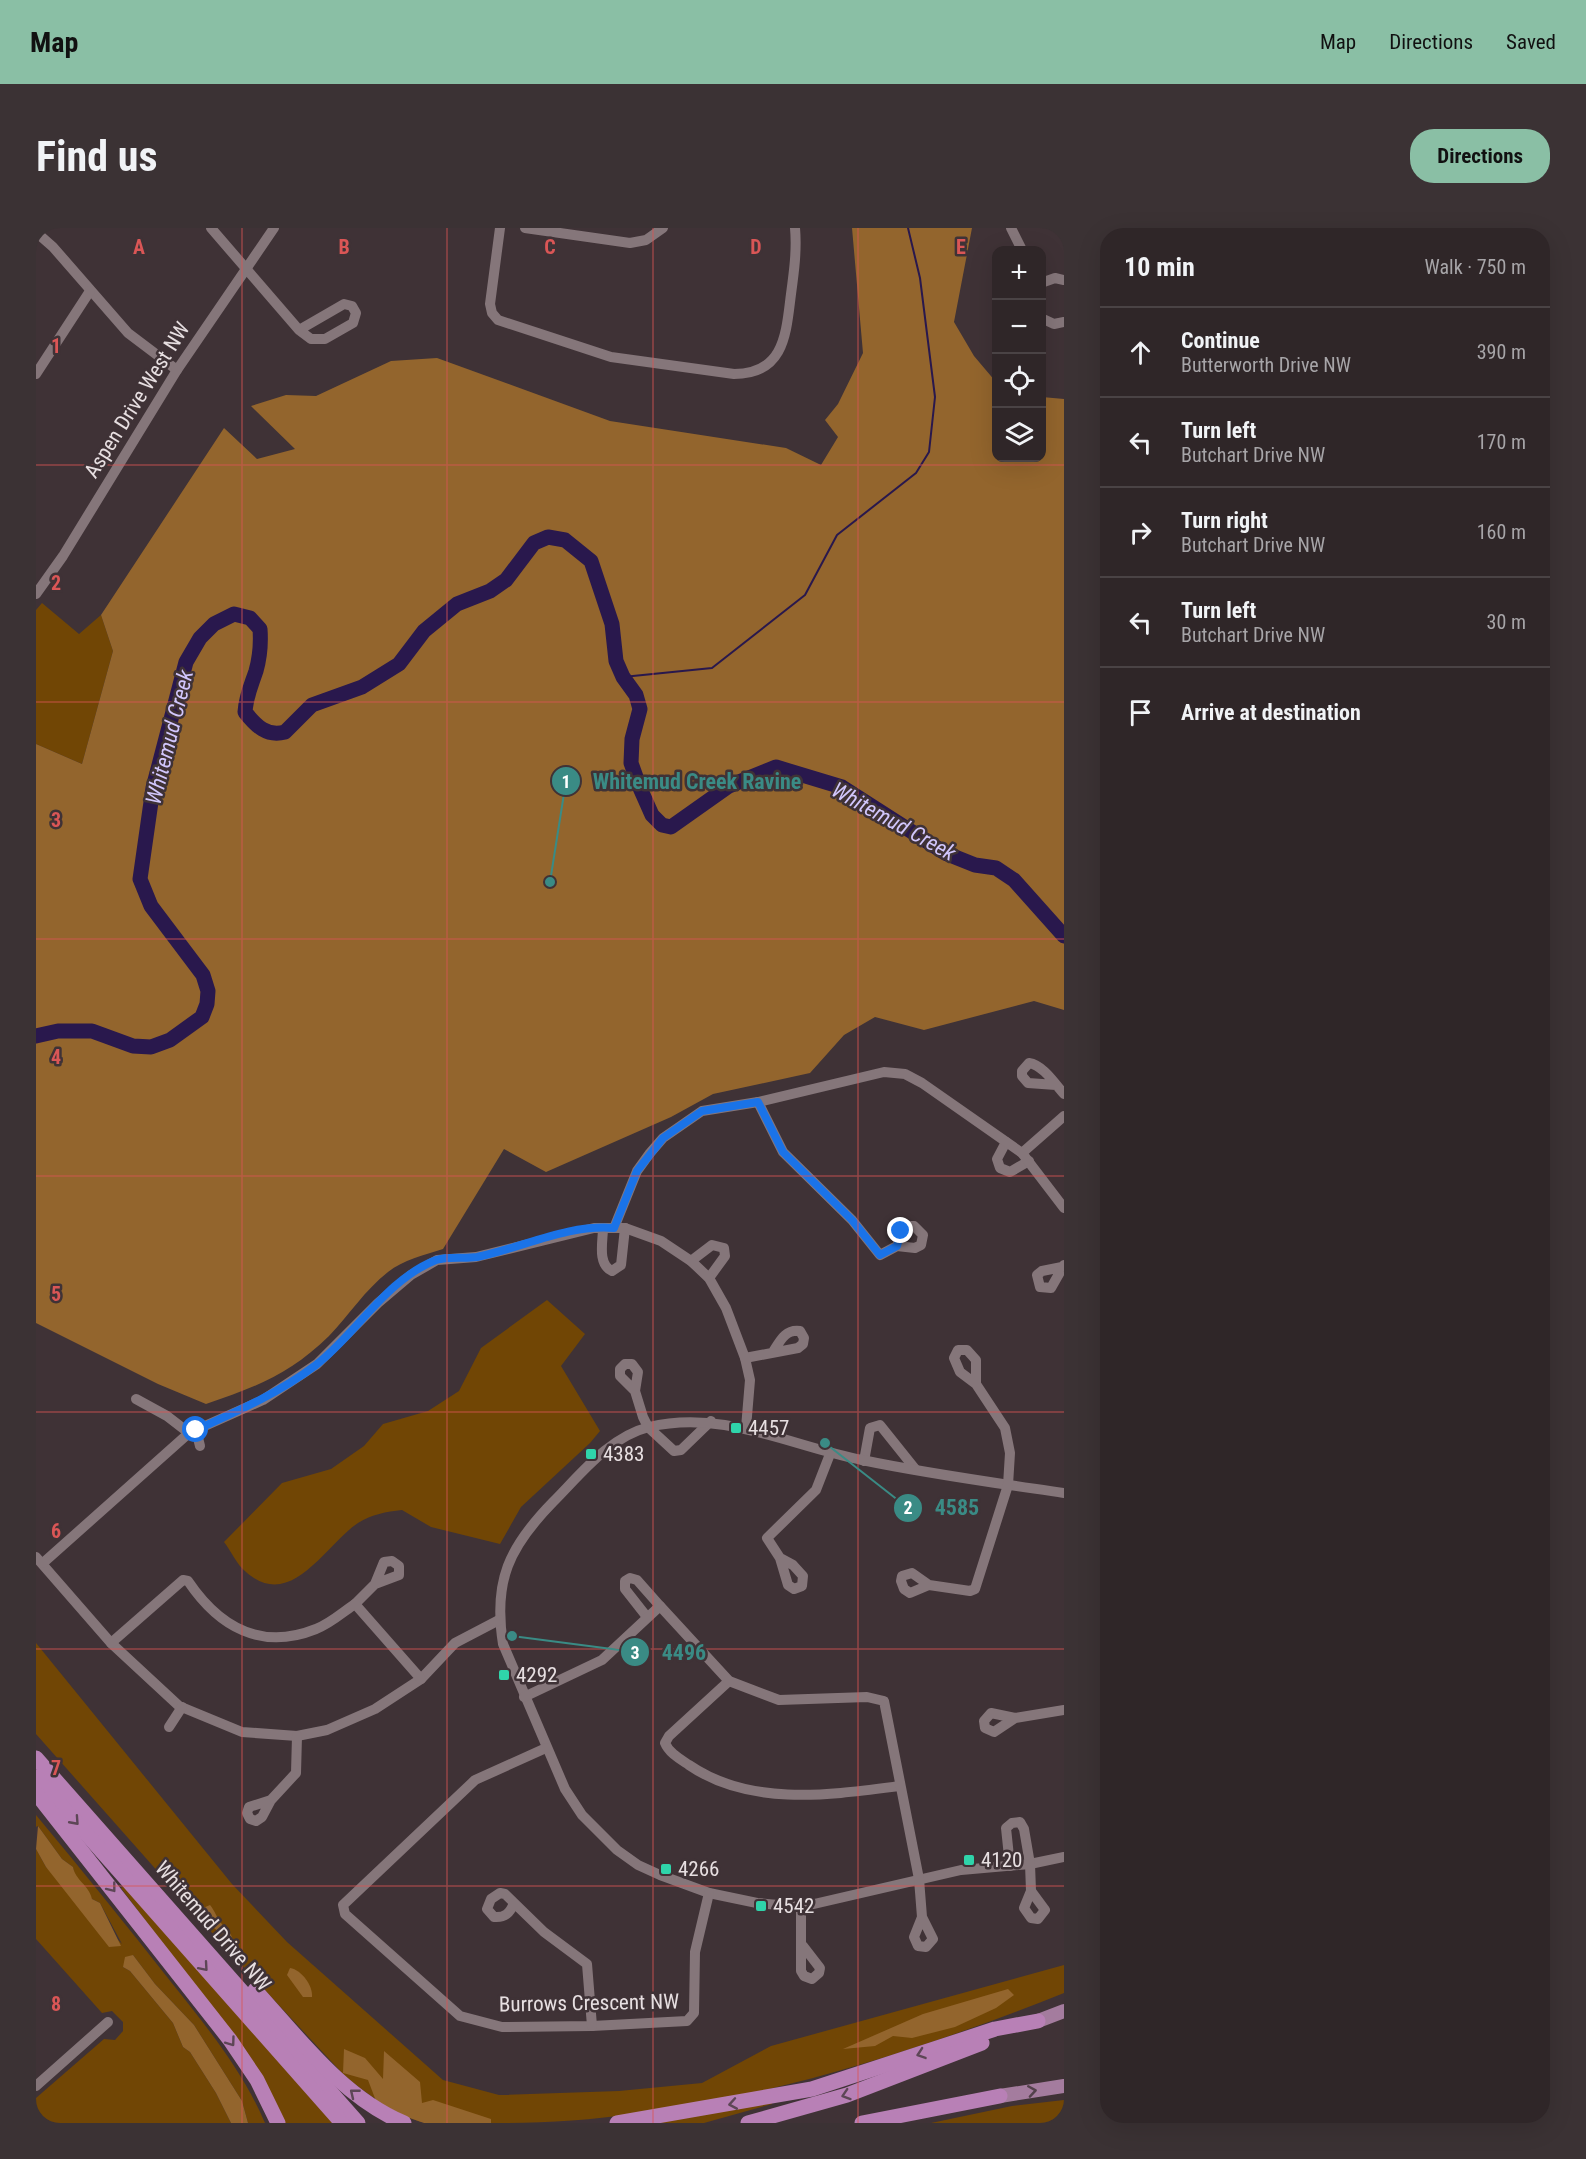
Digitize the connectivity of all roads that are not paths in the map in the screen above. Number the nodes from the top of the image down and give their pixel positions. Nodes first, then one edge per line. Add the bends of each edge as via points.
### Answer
1 (211, 228) edge
2 (274, 228) edge
3 (500, 228) edge
4 (525, 228) edge
5 (663, 228) edge
6 (795, 228) edge
7 (1011, 228) edge
8 (36, 232) edge
9 (1020, 246) edge
10 (246, 269) junction
11 (1064, 280) edge
12 (1046, 281) edge
13 (90, 291) junction
14 (1046, 320) edge
15 (1064, 322) edge
16 (299, 330) junction
17 (177, 370) junction
18 (36, 372) edge
19 (36, 594) edge
20 (1056, 1085) dead end
21 (1064, 1094) edge
22 (758, 1102) junction
23 (1064, 1116) edge
24 (1006, 1142) junction
25 (1026, 1157) junction
26 (1064, 1208) edge
27 (614, 1228) junction
28 (897, 1246) dead end
29 (691, 1261) junction
30 (709, 1278) junction
31 (773, 1352) dead end
32 (745, 1358) junction
33 (976, 1384) dead end
34 (635, 1391) dead end
35 (136, 1399) dead end
36 (711, 1421) junction
37 (648, 1427) junction
38 (746, 1428) junction
39 (192, 1432) junction
40 (200, 1446) dead end
41 (830, 1454) junction
42 (864, 1461) junction
43 (916, 1470) junction
44 (1008, 1485) junction
45 (1064, 1493) edge
46 (780, 1558) dead end
47 (39, 1560) edge
48 (375, 1584) dead end
49 (928, 1585) dead end
50 (355, 1604) junction
51 (660, 1606) junction
52 (647, 1617) junction
53 (499, 1620) junction
54 (111, 1643) junction
55 (421, 1679) junction
56 (729, 1681) junction
57 (524, 1697) junction
58 (182, 1707) junction
59 (1064, 1710) edge
60 (1015, 1718) dead end
61 (169, 1727) dead end
62 (297, 1736) junction
63 (546, 1748) junction
64 (36, 1758) edge
65 (36, 1777) edge
66 (900, 1786) junction
67 (36, 1793) edge
68 (271, 1800) dead end
69 (114, 1846) junction
70 (1064, 1857) edge
71 (1030, 1864) junction
72 (1010, 1866) junction
73 (919, 1879) junction
74 (1031, 1891) dead end
75 (709, 1893) junction
76 (514, 1904) dead end
77 (801, 1907) junction
78 (922, 1917) dead end
79 (803, 1946) dead end
80 (1064, 2011) edge
81 (1038, 2021) junction
82 (108, 2022) dead end
83 (592, 2026) junction
84 (36, 2086) edge
85 (1064, 2086) edge
86 (1000, 2096) joint
87 (278, 2123) edge
88 (342, 2123) edge
89 (358, 2123) edge
90 (404, 2123) edge
91 (617, 2123) edge
92 (748, 2123) edge
93 (862, 2123) edge

1 - 10 street
2 - 10 street, Aspen Drive West NW
3 - 6 street via 490,304 498,320 611,357 734,374 748,374 767,365 784,342 796,257
4 - 5 street via 630,243 646,240
7 - 9 street
8 - 13 street
10 - 16 street
10 - 17 street, Aspen Drive West NW
11 - 12 street
13 - 17 street via 128,333
13 - 18 street
14 - 15 street
16 - 16 street via 344,304 356,312 353,323 325,339 311,339
17 - 19 street, Aspen Drive West NW
20 - 21 street
22 - 24 street via 884,1072 905,1074
22 - 27 street via 702,1111 663,1138 637,1171
22 - 28 street via 783,1152 852,1220 880,1255
23 - 25 street
24 - 25 street
24 - 25 street via 998,1159 1000,1168 1010,1172
25 - 26 street
27 - 29 street via 661,1241
27 - 39 street via 547,1237 476,1257 437,1260 411,1275 378,1303 317,1364 263,1400
29 - 30 street
29 - 30 street via 712,1245 724,1248 725,1256
30 - 32 street via 726,1308
31 - 32 street
32 - 38 street via 750,1380
33 - 44 street via 1005,1428 1010,1453
34 - 37 street
35 - 39 street
36 - 37 street
36 - 37 street via 678,1452
36 - 38 street
37 - 53 street via 602,1453 524,1533 505,1572
38 - 41 street
39 - 40 street
39 - 47 street
41 - 42 street
41 - 46 street via 816,1490 767,1538
42 - 43 street
42 - 43 street via 870,1428 880,1425
43 - 44 street
44 - 45 street
44 - 49 street via 975,1589
47 - 54 street
48 - 50 street
50 - 54 street via 318,1629 270,1637 247,1633 225,1621 183,1580
50 - 55 street
51 - 52 street
51 - 52 street via 637,1580 625,1581 625,1589
51 - 56 street
52 - 57 street via 602,1660
53 - 55 street via 455,1642
53 - 57 street via 503,1644
54 - 58 street
55 - 62 street via 375,1709 327,1730
56 - 66 street via 779,1700 867,1697 884,1701
56 - 66 street via 665,1743 704,1775 754,1793 832,1794
57 - 63 street
58 - 61 street
58 - 62 street via 242,1732
59 - 60 street
62 - 68 street via 296,1773
63 - 75 street via 565,1789 598,1833 638,1865
63 - 83 street, Burrows Crescent NW via 475,1780 344,1905 343,1911 460,2016 502,2027
64 - 69 highway, Whitemud Drive NW
65 -> 88 highway
66 - 73 street
67 -> 87 highway via 230,2040 257,2080
69 - 89 highway, Whitemud Drive NW
90 -> 69 highway via 370,2105 346,2086 179,1907
70 - 71 street
71 - 72 street
71 - 72 street via 1020,1822 1006,1828
71 - 74 street
72 - 73 street
73 - 77 street
73 - 78 street
75 - 77 street
75 - 83 street, Burrows Crescent NW via 695,1952 691,2019
76 - 83 street via 587,1964
77 - 79 street
80 - 81 main road
81 -> 91 highway via 995,2029 812,2088
81 -> 92 highway via 847,2095
82 - 84 street
86 -> 85 main road
86 - 93 highway

